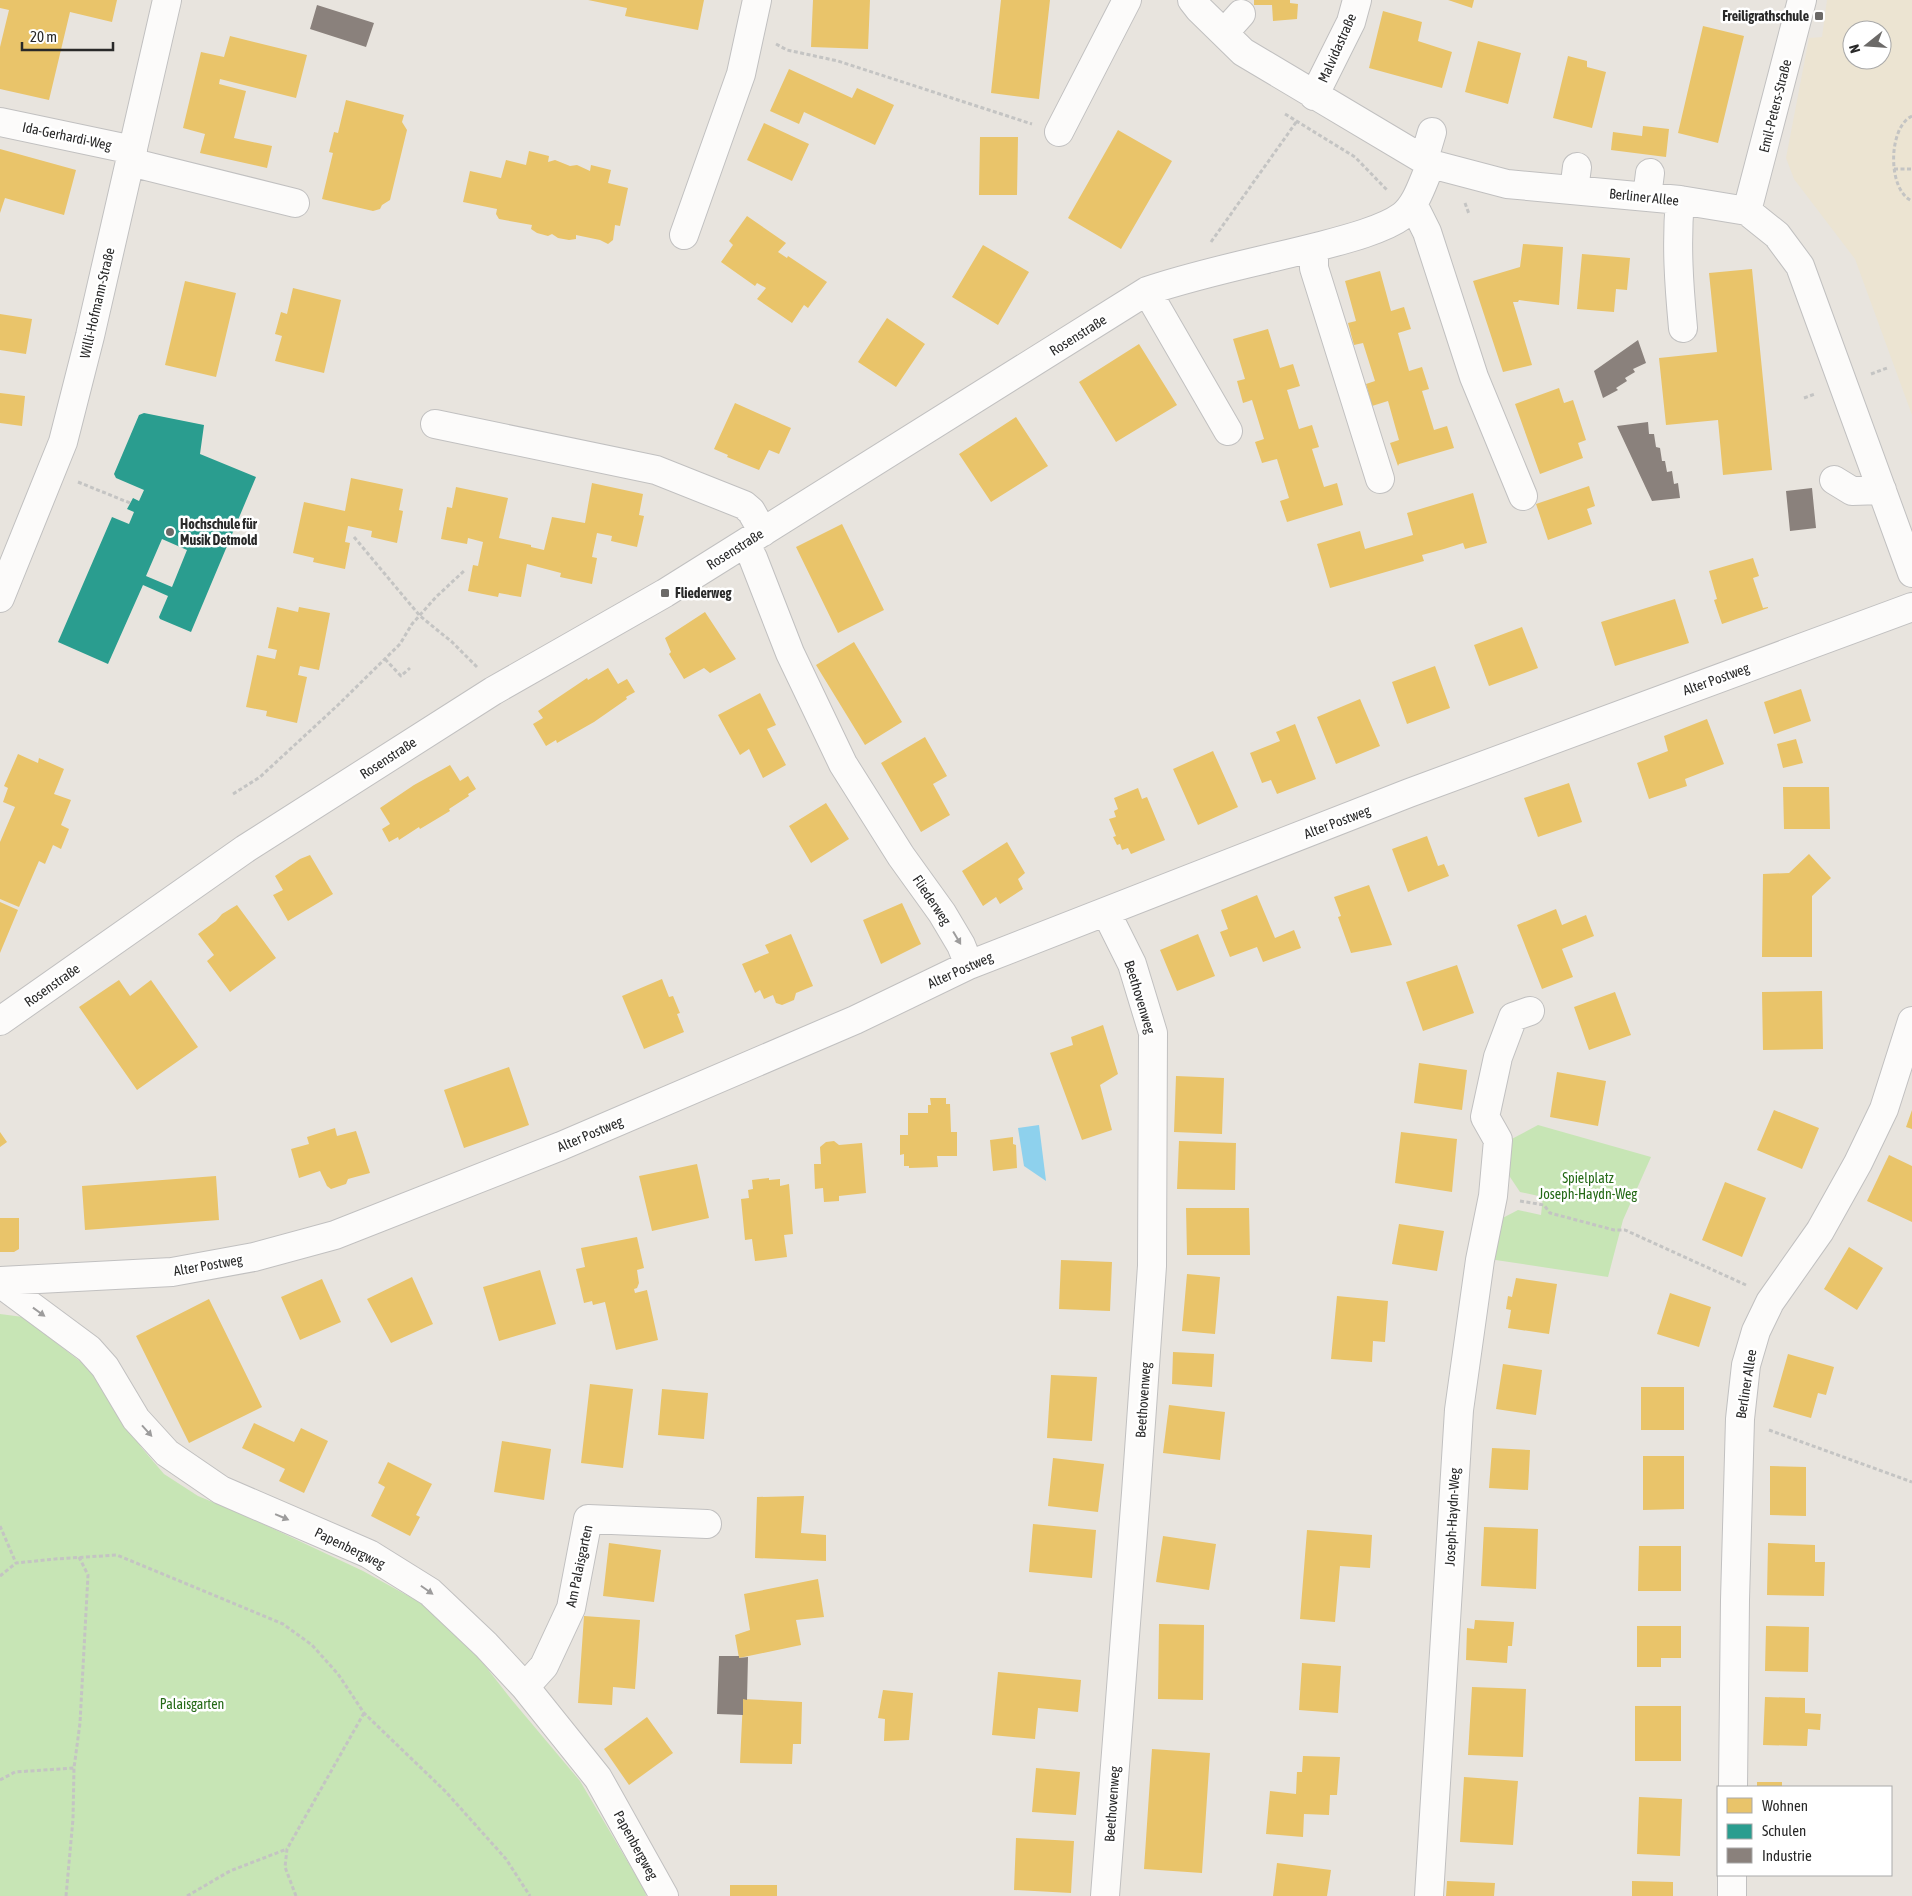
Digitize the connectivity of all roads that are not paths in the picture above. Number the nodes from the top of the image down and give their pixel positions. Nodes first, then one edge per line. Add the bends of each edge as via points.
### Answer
1 (167, 0) edge
2 (757, 0) edge
3 (1127, 0) edge
4 (1192, 0) edge
5 (1357, 0) edge
6 (1802, 0) edge
7 (1314, 96) junction
8 (0, 122) edge
9 (1058, 132) road end
10 (1432, 132) dead end
11 (132, 156) junction
12 (1428, 161) junction
13 (1680, 200) junction
14 (295, 203) dead end
15 (1413, 204) junction
16 (1747, 211) junction
17 (684, 235) dead end
18 (1314, 248) junction
19 (1147, 291) junction
20 (1683, 328) dead end
21 (435, 424) dead end
22 (1228, 431) dead end
23 (1380, 479) dead end
24 (1834, 480) dead end
25 (1882, 490) junction
26 (1523, 496) dead end
27 (754, 537) junction
28 (9, 552) edge
29 (1912, 573) edge
30 (0, 598) edge
31 (1912, 607) edge
32 (1106, 912) junction
33 (969, 964) junction
34 (1530, 1011) dead end
35 (0, 1021) edge
36 (1912, 1021) edge
37 (0, 1282) edge
38 (707, 1524) dead end
39 (525, 1687) junction
40 (1733, 1786) edge
41 (1732, 1876) edge
42 (664, 1896) edge
43 (1105, 1896) edge
44 (1429, 1896) edge
45 (1732, 1896) edge

1 - 11 street, Willi-Hofmann-Straße
2 - 17 street via 741,74
3 - 9 street
4 - 7 street, Berliner Allee via 1198,9 1232,24 1243,52
5 - 7 street, Malvidastraße via 1351,22
6 - 16 street, Emil-Peters-Straße
7 - 12 street, Berliner Allee
8 - 11 street, Ida-Gerhardi-Weg
10 - 12 street, Rosenstraße
11 - 14 street, Ida-Gerhardi-Weg
11 - 28 street, Willi-Hofmann-Straße via 63,442
12 - 13 street, Berliner Allee via 1508,184 1576,179 1649,185
12 - 15 street, Rosenstraße
13 - 16 street, Berliner Allee
13 - 20 street via 1677,232
15 - 18 street, Rosenstraße via 1402,216 1388,223 1352,238
15 - 26 street via 1427,232 1474,377
16 - 25 street, Berliner Allee via 1777,234 1800,266
18 - 19 street, Rosenstraße via 1178,280
18 - 23 street via 1314,268
19 - 22 street
19 - 27 street, Rosenstraße
21 - 27 street, Fliederweg via 656,470 744,505 751,511
24 - 25 street via 1852,491
25 - 29 street, Berliner Allee
27 -> 33 street, Fliederweg via 753,558 790,653 843,764 901,856 942,913
27 - 35 street, Rosenstraße via 665,593 493,691 253,844
28 - 30 street, Willi-Hofmann-Straße
31 - 32 street, Alter Postweg via 1409,793
32 - 33 street, Alter Postweg
32 - 43 street, Beethovenweg via 1132,964 1153,1033 1152,1266
33 - 37 street, Alter Postweg via 855,1020 560,1146 335,1234 254,1257 172,1272
34 - 44 street, Joseph-Haydn-Weg via 1513,1017 1498,1057 1485,1117 1498,1140 1493,1196 1480,1260 1459,1410
36 - 40 street, Berliner Allee via 1884,1109 1858,1163 1820,1231 1770,1302 1756,1331 1746,1365 1740,1419
37 -> 39 street, Papenbergweg via 89,1349 136,1419 166,1452 221,1490 369,1554 430,1592 486,1644
38 - 39 street, Am Palaisgarten via 588,1519 571,1608 544,1666
39 - 42 street, Papenbergweg via 598,1778
41 - 45 street

